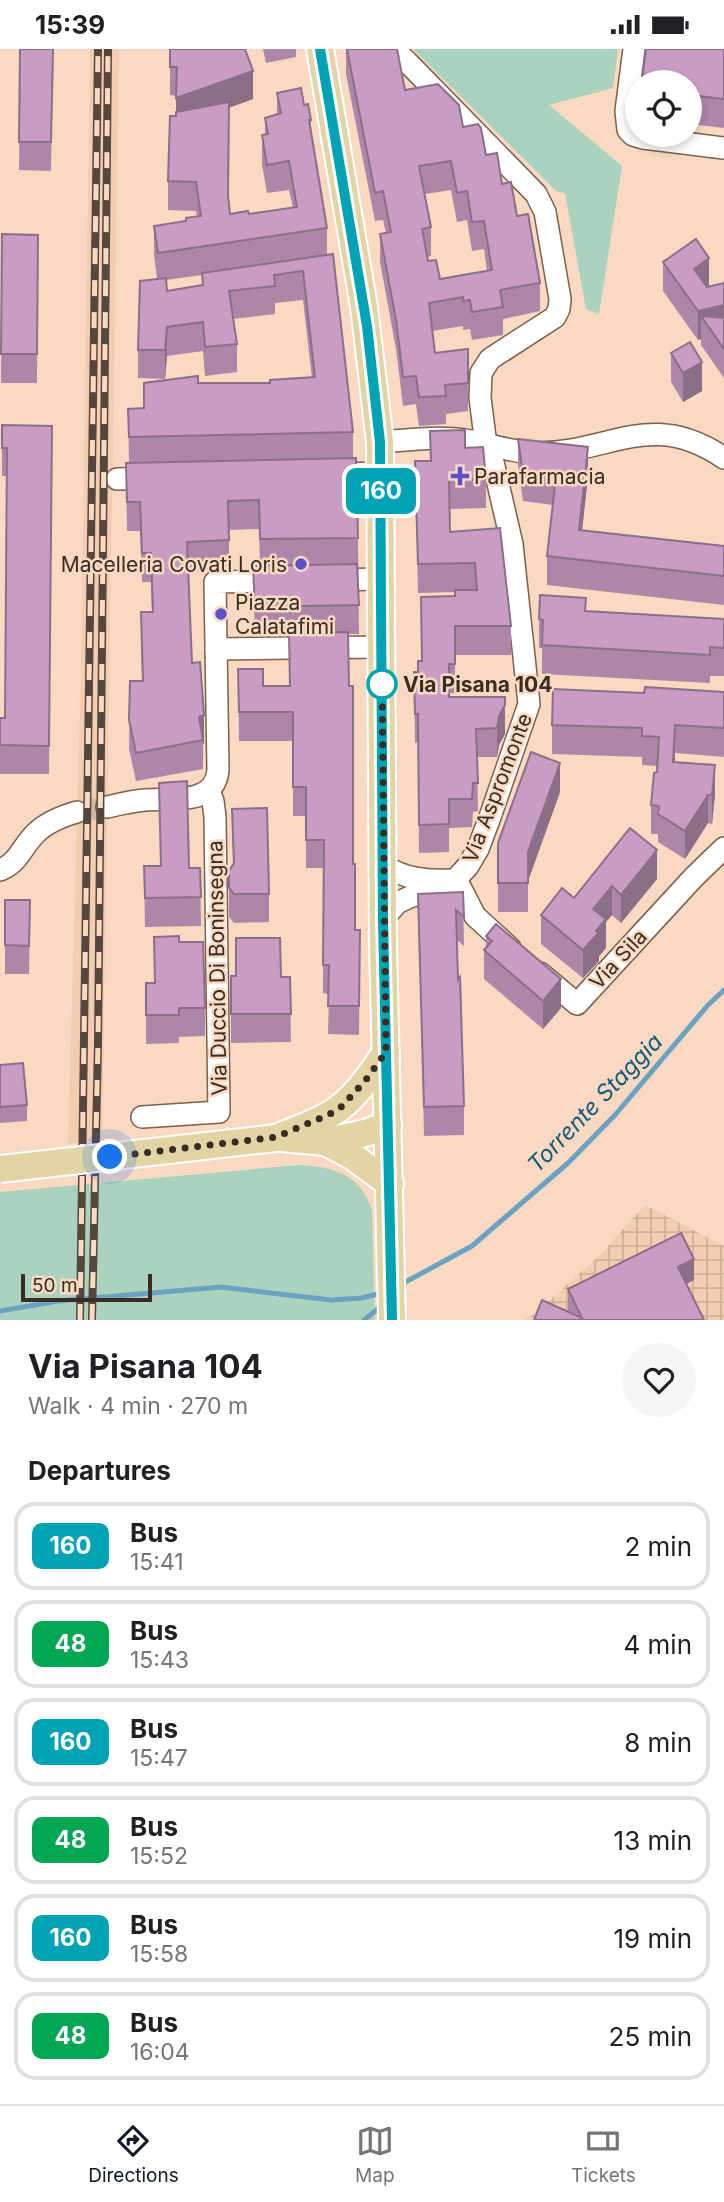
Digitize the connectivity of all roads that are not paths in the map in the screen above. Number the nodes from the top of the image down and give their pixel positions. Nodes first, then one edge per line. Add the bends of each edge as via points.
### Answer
1 (320, 49) edge
2 (388, 49) edge
3 (634, 49) edge
4 (724, 148) edge
5 (380, 442) junction
6 (486, 445) junction
7 (724, 458) edge
8 (381, 473) junction
9 (307, 474) edge
10 (171, 477) edge
11 (117, 479) dead end
12 (381, 579) junction
13 (382, 647) junction
14 (216, 649) junction
15 (549, 694) dead end
16 (529, 704) junction
17 (209, 790) junction
18 (107, 807) tunnel mouth
19 (77, 812) tunnel mouth
20 (724, 848) edge
21 (383, 865) junction
22 (0, 870) edge
23 (456, 879) junction
24 (383, 919) junction
25 (386, 1052) junction
26 (328, 1115) junction
27 (142, 1117) dead end
28 (388, 1125) junction
29 (276, 1137) junction
30 (325, 1142) junction
31 (0, 1169) edge
32 (390, 1193) junction
33 (392, 1320) edge

1 - 5 main road via 349,267 372,362
2 - 6 street, Via Aspromonte via 515,170 544,208 559,309 547,323 490,359 482,369 479,389
3 - 4 street via 628,130 643,138
5 - 6 street via 456,439
5 - 8 main road
6 - 7 street via 550,453 658,433 690,440
6 - 16 street, Via Aspromonte via 512,544
8 - 9 street
8 - 12 main road
10 - 11 street
12 - 13 main road
12 - 14 street via 215,582
13 - 14 street
13 - 21 main road
14 - 17 street via 217,776
15 - 16 street via 535,696
16 - 23 street, Via Aspromonte via 478,849
17 - 18 street
17 - 27 street, Via Duccio Di Boninsegna via 215,817 219,1112
19 - 22 street via 38,831 17,860
20 - 23 street, Via Sila via 577,1004 484,926
21 - 23 street, Via Aspromonte via 417,880
21 - 24 main road
23 - 24 street, Via Aspromonte via 436,892 401,900
24 - 25 main road
25 - 26 main road via 354,1094
25 - 28 main road
26 - 28 main road
26 - 29 main road
28 - 30 main road
28 - 32 main road
29 - 30 main road
29 - 31 main road, bridge
30 - 32 main road via 361,1162
32 - 33 main road

